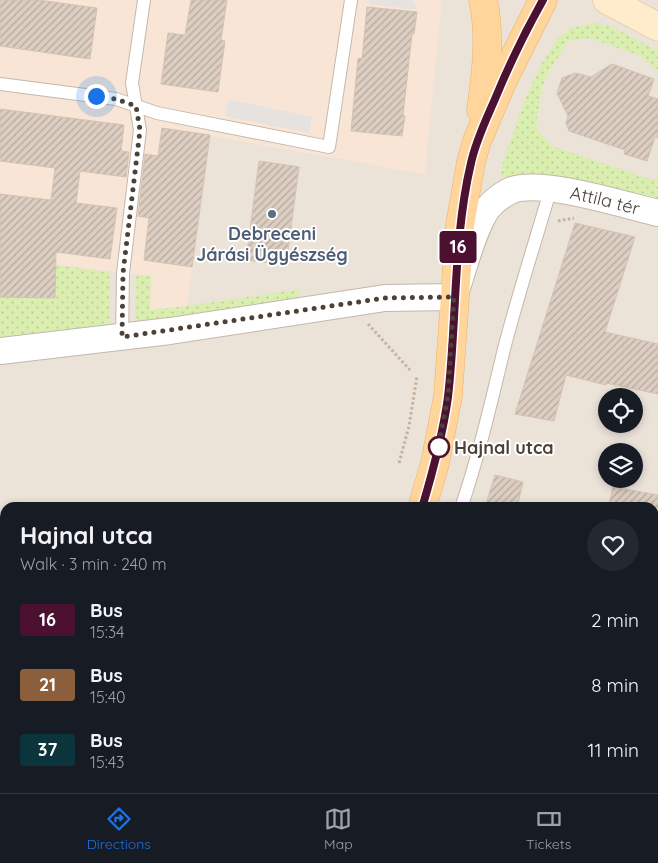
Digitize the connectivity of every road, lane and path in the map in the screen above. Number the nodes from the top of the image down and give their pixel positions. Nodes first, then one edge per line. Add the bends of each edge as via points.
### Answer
1 (144, 0) edge
2 (483, 0) edge
3 (543, 0) edge
4 (607, 0) edge
5 (351, 1) edge
6 (658, 27) edge
7 (0, 84) edge
8 (136, 106) junction
9 (477, 141) junction
10 (552, 188) junction
11 (658, 213) edge
12 (454, 297) junction
13 (367, 323) dead end
14 (122, 337) junction
15 (0, 351) edge
16 (410, 370) dead end
17 (416, 376) dead end
18 (399, 463) dead end
19 (424, 502) edge
20 (463, 502) edge

1 - 8 lane via 132,82
2 - 9 main road via 488,37
3 - 9 main road
4 - 6 street
5 - 8 lane via 329,147
7 - 8 lane via 116,99
8 - 14 lane via 140,130 123,273
9 - 12 main road via 466,183
10 - 11 street, Attila tér
10 - 12 street, Attila tér via 512,190 488,209 480,221
10 - 20 lane via 524,274 485,432
12 - 14 street via 385,298
12 - 19 main road via 445,415
13 - 16 path
14 - 15 street
17 - 18 path via 409,426

